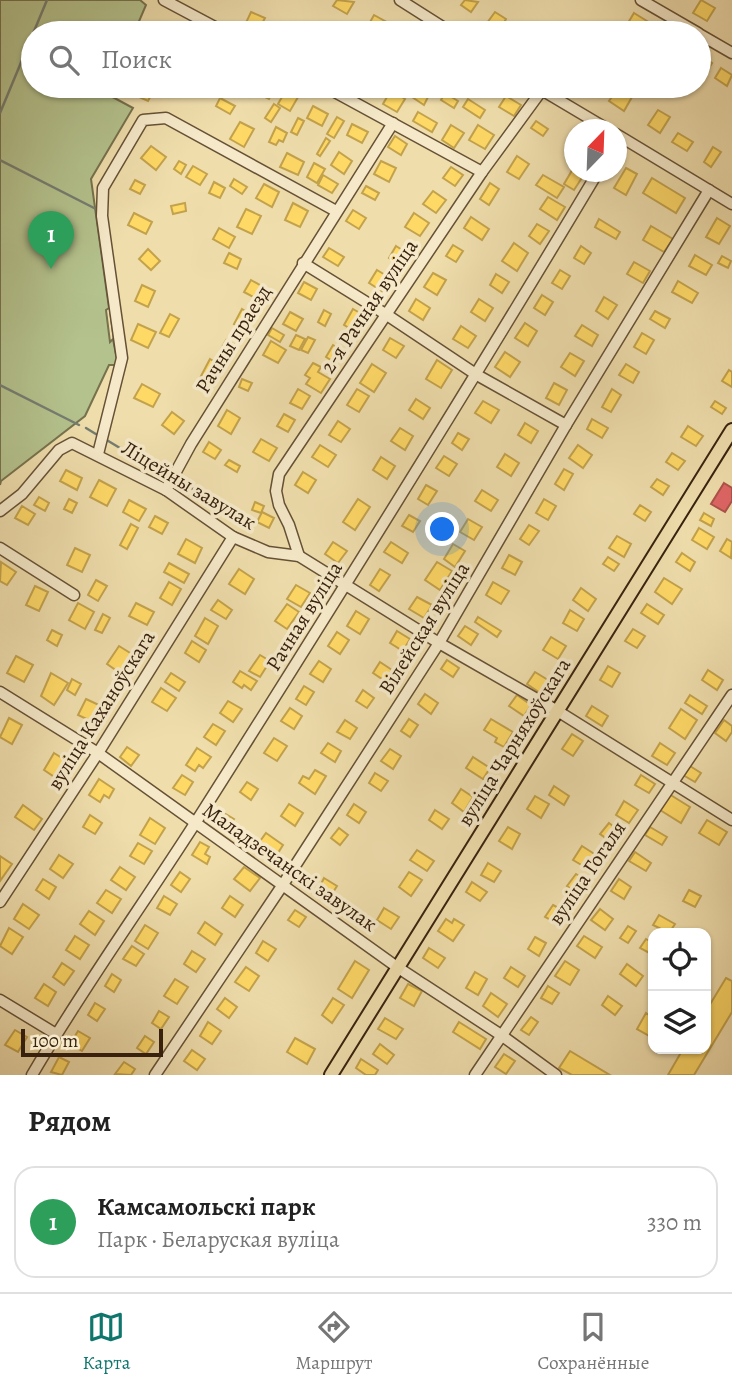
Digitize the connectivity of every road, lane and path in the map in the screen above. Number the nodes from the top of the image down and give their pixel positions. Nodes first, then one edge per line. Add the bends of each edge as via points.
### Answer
1 (164, 0) edge
2 (400, 0) edge
3 (641, 0) edge
4 (203, 21) edge
5 (433, 21) edge
6 (677, 21) edge
7 (711, 41) edge
8 (732, 54) edge
9 (346, 98) edge
10 (531, 98) edge
11 (555, 98) edge
12 (590, 119) edge
13 (393, 123) junction
14 (627, 142) edge
15 (482, 172) junction
16 (592, 182) edge
17 (709, 190) junction
18 (732, 204) edge
19 (335, 211) junction
20 (303, 263) junction
21 (387, 315) junction
22 (477, 375) junction
23 (566, 425) junction
24 (732, 430) edge
25 (98, 454) junction
26 (166, 489) junction
27 (0, 511) edge
28 (233, 537) junction
29 (0, 548) edge
30 (299, 556) junction
31 (346, 586) junction
32 (74, 595) dead end
33 (439, 643) junction
34 (0, 692) edge
35 (732, 695) edge
36 (556, 710) junction
37 (98, 753) junction
38 (671, 783) junction
39 (732, 820) edge
40 (195, 824) junction
41 (282, 886) junction
42 (0, 902) edge
43 (397, 967) junction
44 (0, 1000) edge
45 (56, 1034) junction
46 (501, 1035) junction
47 (32, 1075) edge
48 (155, 1075) edge
49 (331, 1075) edge
50 (475, 1075) edge
51 (556, 1075) edge

1 - 4 street
2 - 5 street
3 - 6 street
7 - 8 street
9 - 13 street
10 - 15 street, 2-я Рачная вуліца
11 - 12 street
13 - 15 street
13 - 19 street, Рачны праезд
14 - 17 street
15 - 21 street, 2-я Рачная вуліца
16 - 22 street, Рачная вуліца
17 - 18 street
17 - 23 street, Вілейская вуліца
19 - 20 street, Рачны праезд
19 - 25 street via 166,118 143,120 103,188 102,216 122,358
20 - 21 street
20 - 26 street, Рачны праезд
21 - 22 street
21 - 30 street, 2-я Рачная вуліца via 279,474 279,505
22 - 23 street
22 - 31 street, Рачная вуліца
23 - 33 street, Вілейская вуліца
24 - 36 main road, вуліца Чарняхоўскага
25 - 26 street, Ліцейны завулак
25 - 27 street, Ліцейны завулак via 72,443
26 - 28 street, Ліцейны завулак
28 - 30 street, Ліцейны завулак via 268,552
28 - 37 street, вуліца Каханоўскага
29 - 32 street
30 - 31 street, Ліцейны завулак
31 - 33 street, Ліцейны завулак
31 - 40 street, Рачная вуліца
33 - 36 street, Ліцейны завулак
33 - 41 street, Вілейская вуліца
34 - 37 street, Маладзечанскі завулак
35 - 38 street, вуліца Гогаля
36 - 38 street, Ліцейны завулак
36 - 43 main road, вуліца Чарняхоўскага
37 - 40 street, Маладзечанскі завулак
37 - 42 street, вуліца Каханоўскага
38 - 39 street, Ліцейны завулак
38 - 46 street, вуліца Гогаля
40 - 41 street, Маладзечанскі завулак
40 - 45 street, Рачная вуліца
41 - 43 street, Маладзечанскі завулак
41 - 48 street, Вілейская вуліца
43 - 46 street, Маладзечанскі завулак
43 - 49 main road, вуліца Чарняхоўскага
44 - 45 street
45 - 47 street, Рачная вуліца
46 - 50 street, вуліца Гогаля
46 - 51 street, Маладзечанскі завулак

